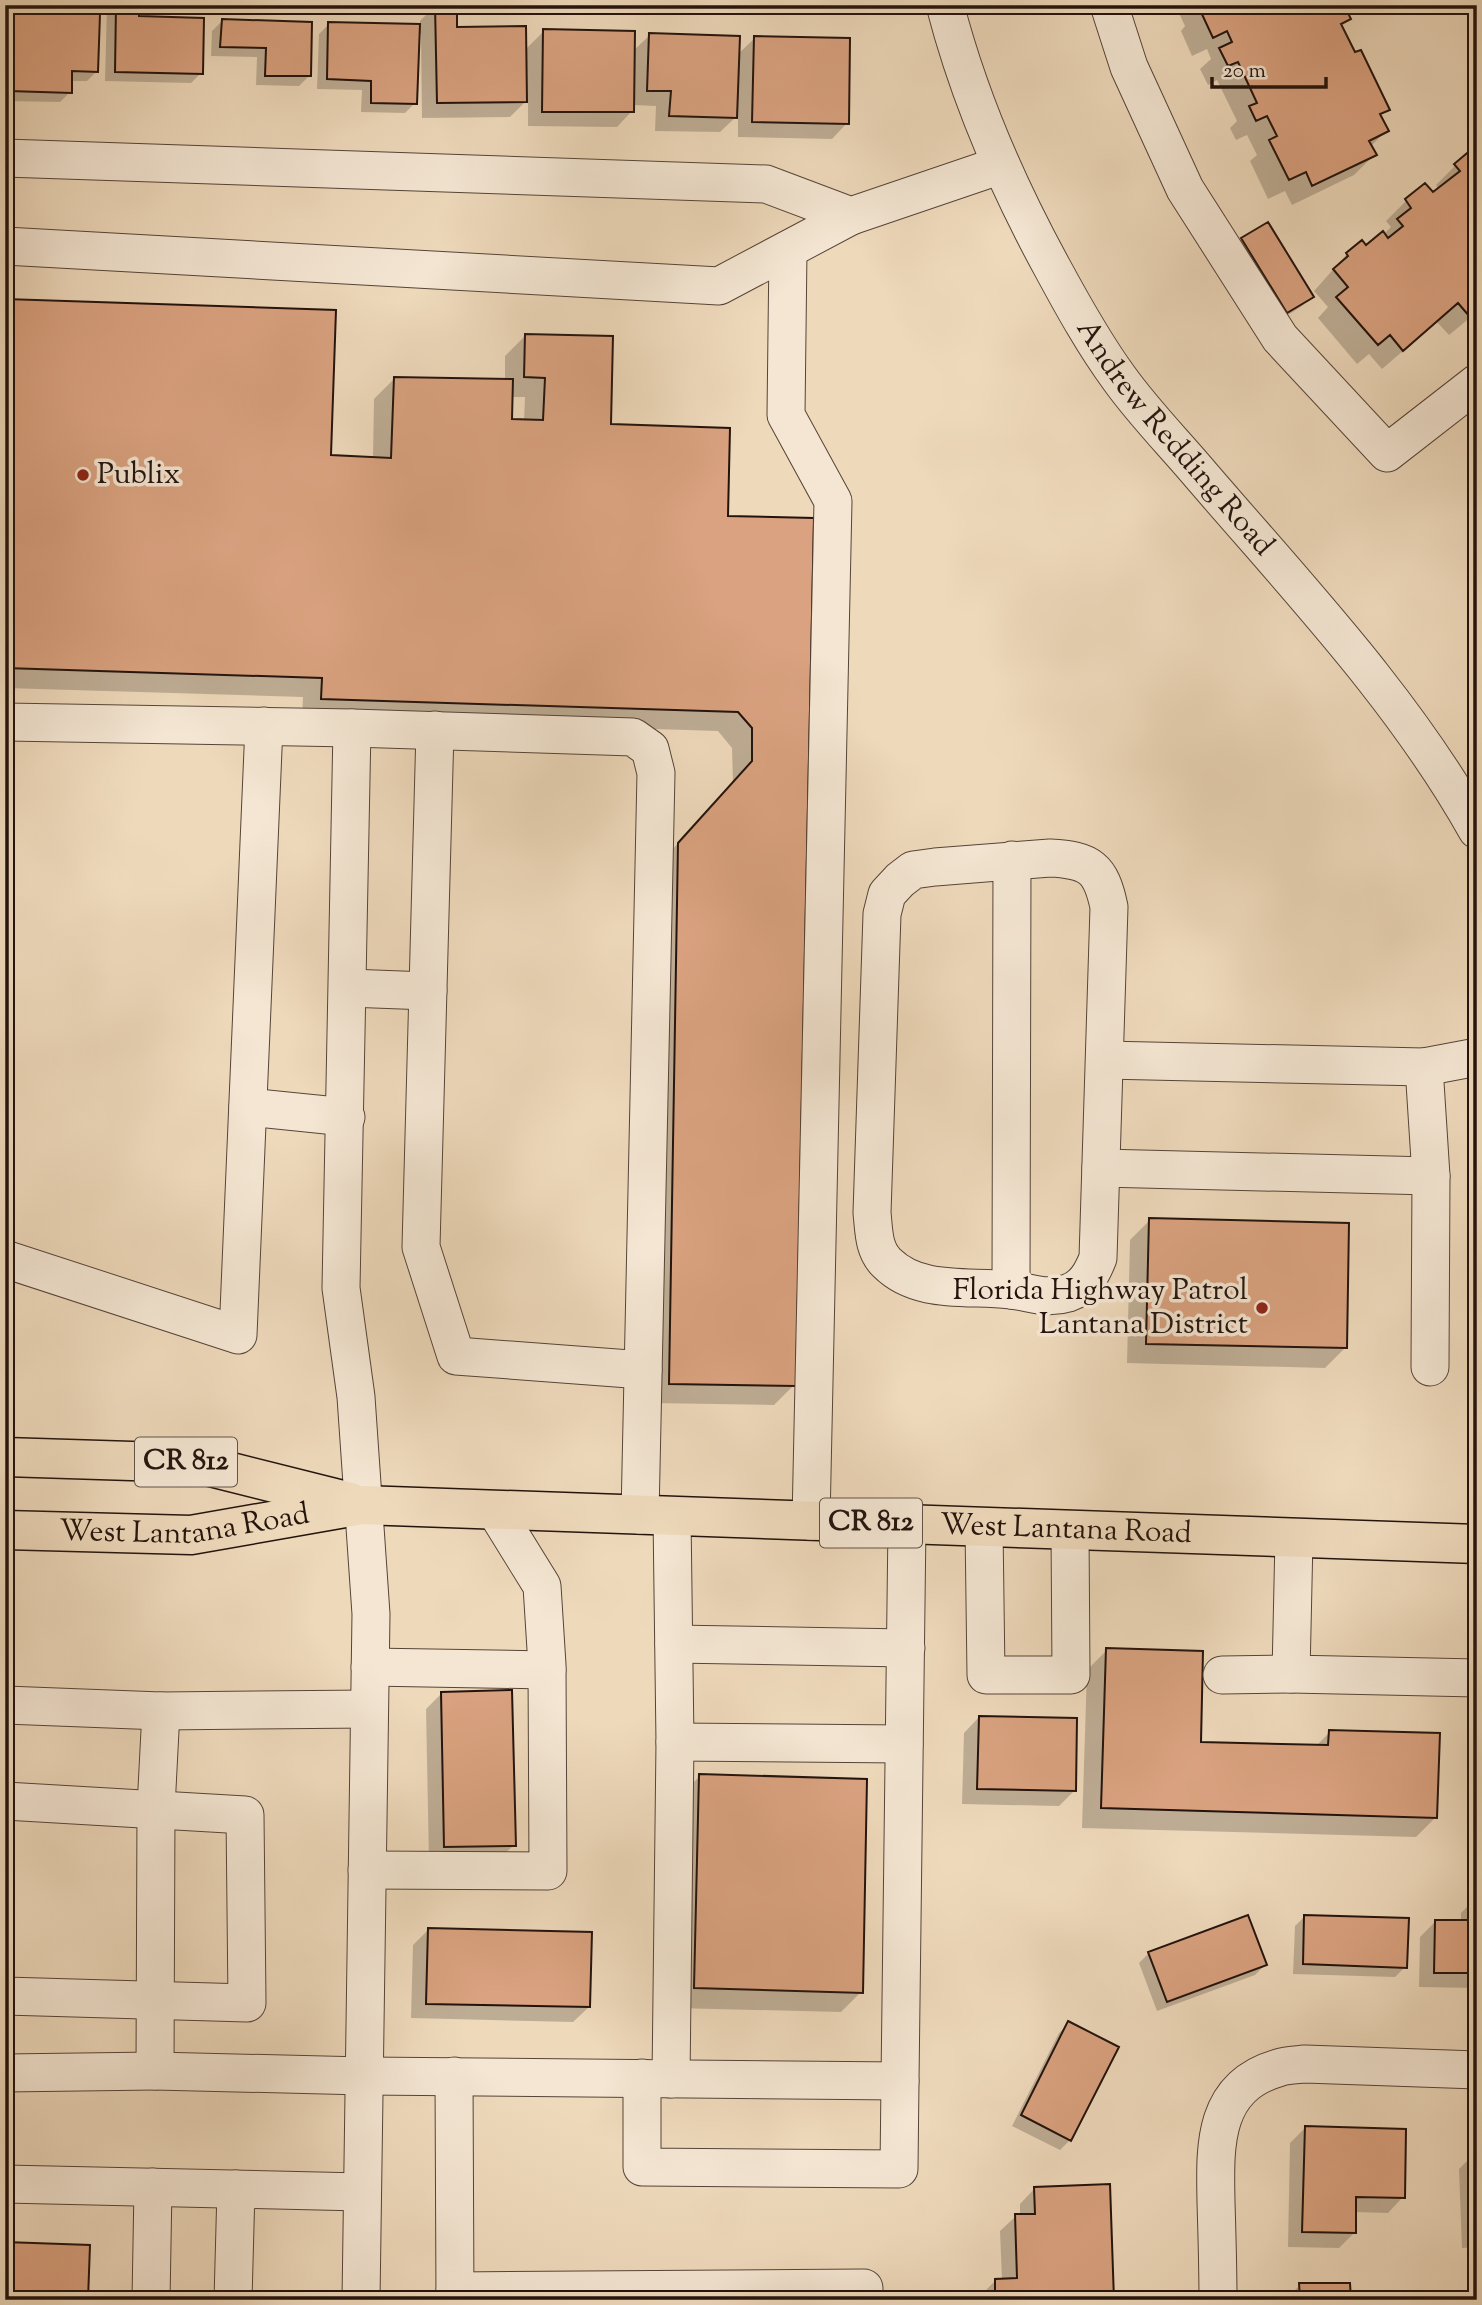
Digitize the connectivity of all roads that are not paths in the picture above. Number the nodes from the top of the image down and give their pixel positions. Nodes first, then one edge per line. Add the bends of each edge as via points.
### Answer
1 (945, 5) edge
2 (1109, 5) edge
3 (5, 158) edge
4 (1001, 164) junction
5 (851, 216) junction
6 (5, 246) edge
7 (788, 250) junction
8 (1477, 383) edge
9 (5, 722) edge
10 (264, 726) junction
11 (352, 728) junction
12 (435, 730) junction
13 (1477, 830) edge
14 (1012, 860) junction
15 (348, 988) junction
16 (428, 991) junction
17 (1477, 1057) edge
18 (1105, 1060) junction
19 (1424, 1067) junction
20 (248, 1107) junction
21 (346, 1116) junction
22 (1101, 1168) junction
23 (1431, 1176) junction
24 (5, 1259) edge
25 (1011, 1290) junction
26 (1430, 1367) dead end
27 (643, 1370) junction
28 (5, 1457) edge
29 (362, 1506) junction
30 (495, 1510) junction
31 (656, 1516) junction
32 (811, 1521) junction
33 (907, 1524) junction
34 (984, 1527) junction
35 (5, 1530) edge
36 (1070, 1530) junction
37 (1294, 1538) junction
38 (1477, 1544) edge
39 (674, 1644) junction
40 (905, 1647) junction
41 (370, 1667) junction
42 (547, 1670) junction
43 (1291, 1674) junction
44 (1222, 1675) dead end
45 (1477, 1678) edge
46 (5, 1705) edge
47 (369, 1709) junction
48 (161, 1711) junction
49 (675, 1742) junction
50 (904, 1744) junction
51 (5, 1801) edge
52 (156, 1808) junction
53 (367, 1870) junction
54 (5, 1996) edge
55 (155, 2002) junction
56 (1477, 2070) edge
57 (155, 2071) junction
58 (5, 2073) edge
59 (364, 2076) junction
60 (454, 2076) junction
61 (657, 2078) junction
62 (900, 2081) junction
63 (5, 2185) edge
64 (153, 2187) junction
65 (236, 2189) junction
66 (362, 2192) junction
67 (455, 2296) edge
68 (151, 2300) edge
69 (233, 2300) edge
70 (361, 2300) edge
71 (864, 2300) edge
72 (1218, 2300) edge

1 - 4 street, Andrew Redding Road via 982,121
2 - 8 street via 1129,67 1185,189 1280,338 1387,453
3 - 5 street via 766,184
4 - 5 street
4 - 13 street, Andrew Redding Road via 1076,312 1119,379 1395,703
5 - 7 street
6 - 7 street via 719,286
7 - 32 street via 786,415 833,501
9 - 10 street
10 - 11 street
10 - 20 street
11 - 12 street
11 - 15 street
12 - 16 street
12 - 27 street via 633,737 650,748 656,773
14 - 18 street via 1073,859 1104,882 1109,907
14 - 25 street
14 - 25 street via 914,870 887,894 882,914 872,1213 875,1243 885,1262 899,1272 923,1283 954,1288
15 - 16 street
15 - 21 street
16 - 27 street via 421,1247 456,1356
17 - 19 street
18 - 19 street
18 - 22 street
19 - 23 street
20 - 21 street
20 - 24 street via 238,1335
21 - 29 street via 341,1288 356,1397
22 - 23 street
22 - 25 street via 1098,1258 1089,1279 1071,1292 1045,1297
23 - 26 street
27 - 31 street
28 - 29 main road, West Lantana Road / CR 812 via 195,1462
29 - 30 main road, West Lantana Road / CR 812
29 - 35 main road, West Lantana Road / CR 812 via 191,1535
29 - 41 street via 371,1614
30 - 31 main road, West Lantana Road / CR 812
30 - 42 street via 542,1586
31 - 32 main road, West Lantana Road / CR 812
31 - 39 street
32 - 33 main road, West Lantana Road / CR 812
33 - 34 main road, West Lantana Road / CR 812
33 - 40 street
34 - 36 main road, West Lantana Road / CR 812
34 - 36 street via 986,1675 1071,1675
36 - 37 main road, West Lantana Road / CR 812
37 - 38 main road, West Lantana Road / CR 812
37 - 43 street
39 - 40 street
39 - 49 street
40 - 50 street
41 - 42 street
41 - 47 street
42 - 53 street via 548,1871
43 - 44 street
43 - 45 street
46 - 48 street
47 - 48 street
47 - 53 street
48 - 52 street
49 - 50 street
49 - 61 street
50 - 62 street
51 - 52 street
52 - 55 street
52 - 55 street via 245,1815 247,2003
53 - 59 street
54 - 55 street
55 - 57 street
56 - 72 street via 1304,2064 1277,2068 1252,2080 1232,2099 1219,2123 1215,2151
57 - 58 street
57 - 59 street
59 - 60 street
59 - 66 street
60 - 61 street
60 - 67 street
61 - 62 street
61 - 62 street via 642,2167 899,2169
63 - 64 street
64 - 65 street
64 - 68 street
65 - 66 street
65 - 69 street
66 - 70 street
67 - 71 street via 864,2288

